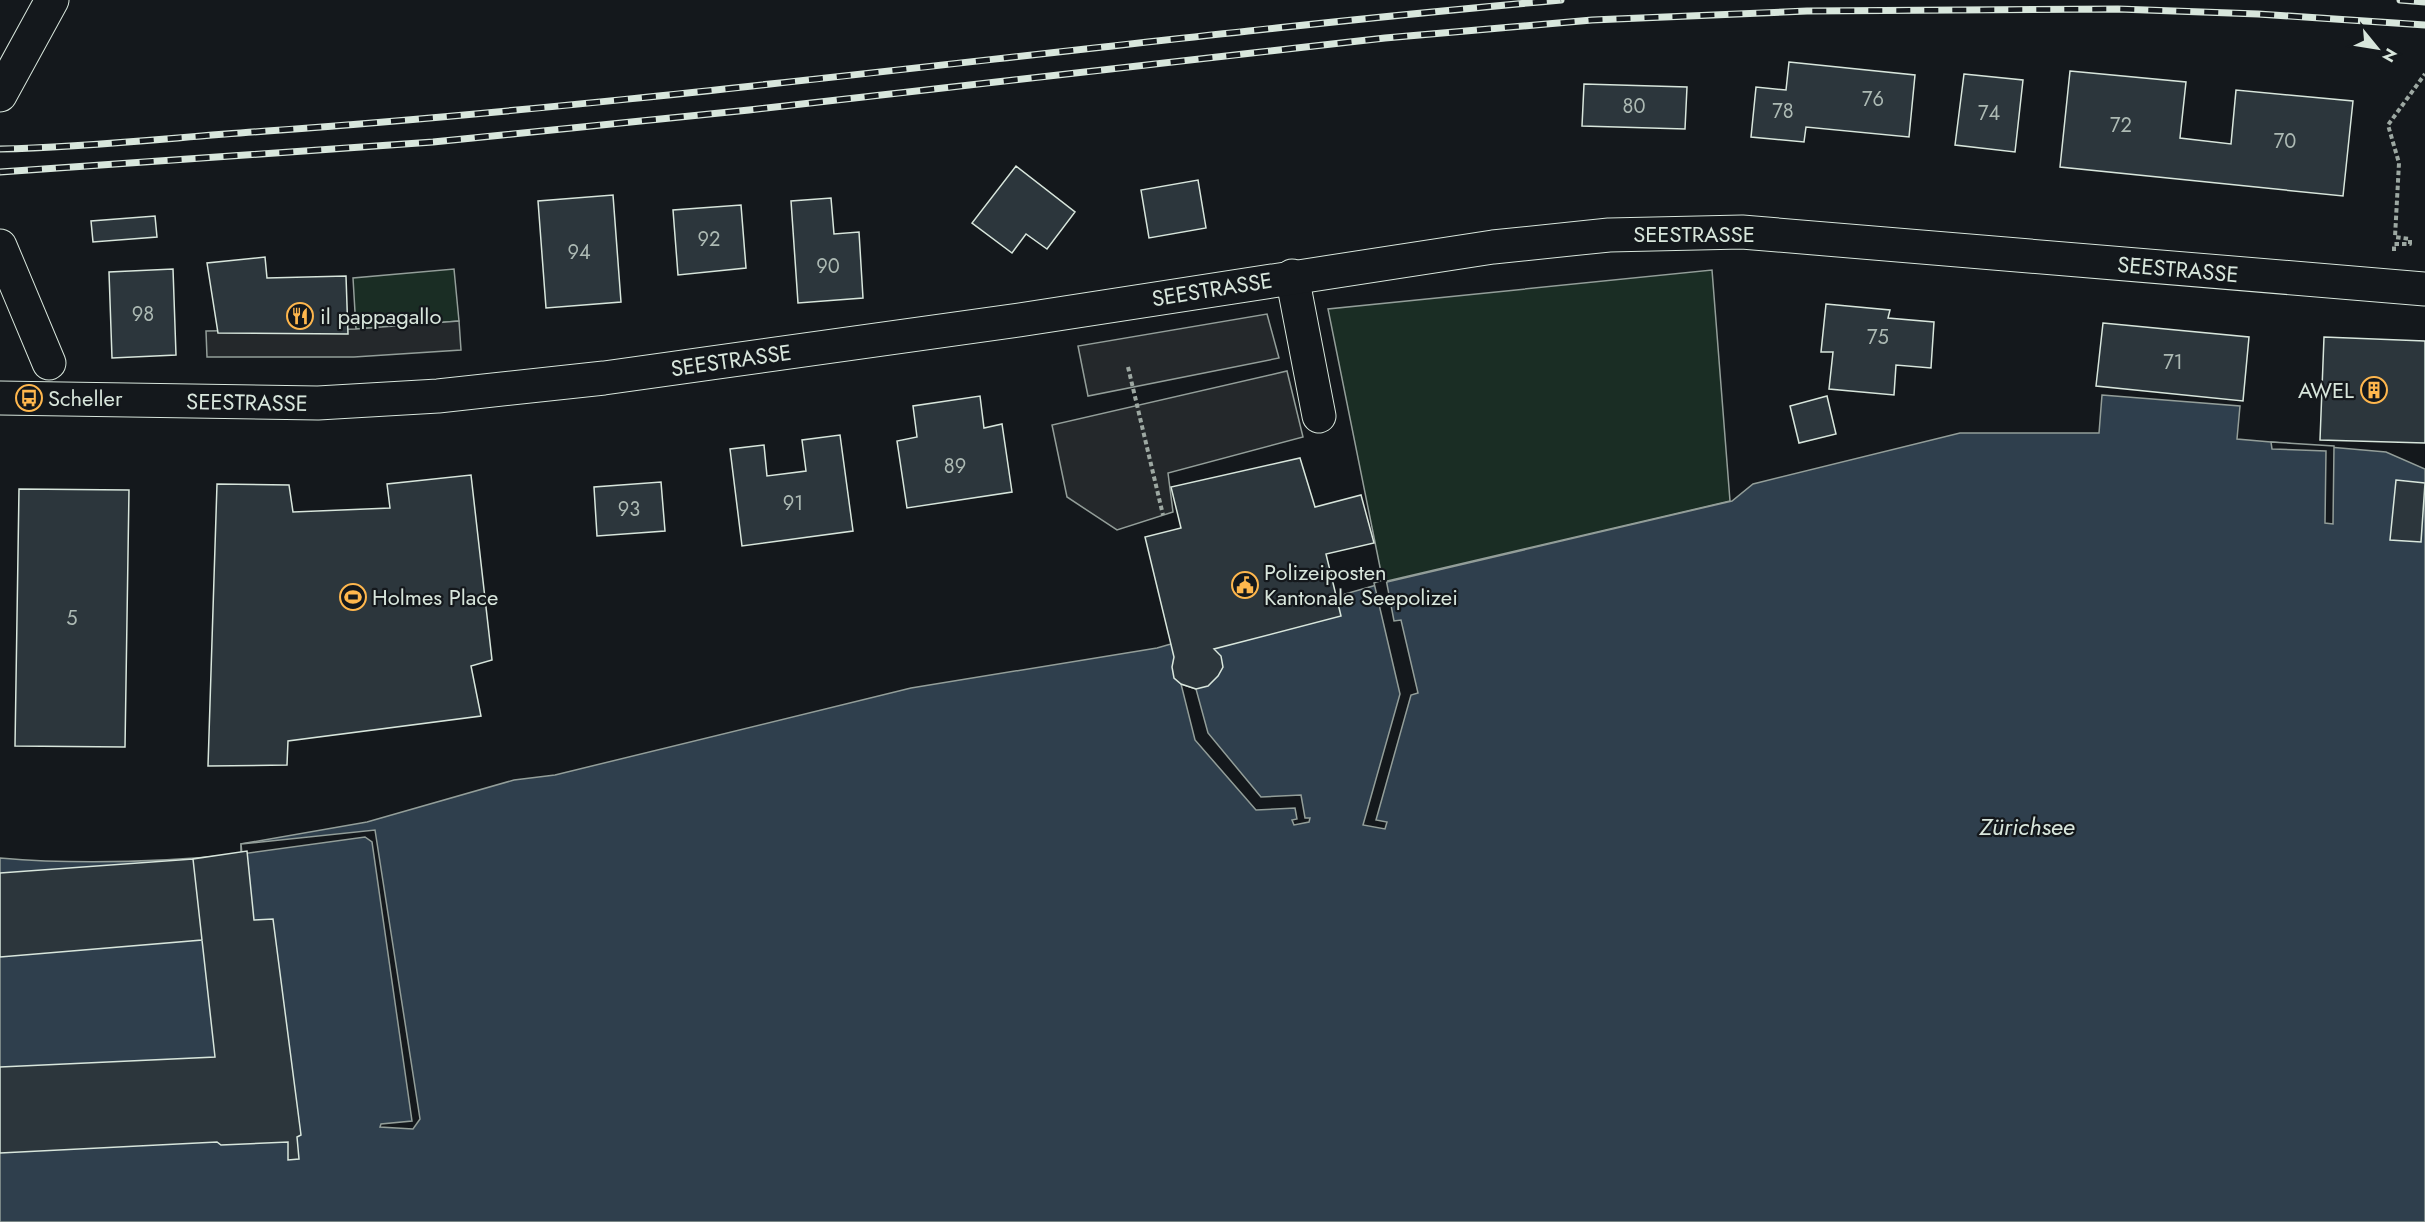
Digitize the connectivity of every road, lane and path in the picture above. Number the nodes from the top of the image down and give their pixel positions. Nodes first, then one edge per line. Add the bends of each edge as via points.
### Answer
1 (52, 0) edge
2 (2425, 74) edge
3 (0, 95) edge
4 (0, 246) edge
5 (2394, 251) dead end
6 (1292, 276) junction
7 (2425, 289) edge
8 (49, 363) dead end
9 (1128, 367) dead end
10 (0, 398) edge
11 (1319, 416) dead end
12 (1163, 515) dead end

1 - 3 main road
2 - 5 path via 2388,125 2399,163 2395,237 2410,239 2410,244 2394,244
4 - 8 main road
6 - 7 main road, SEESTRASSE via 1609,235 1742,232
6 - 10 main road, SEESTRASSE via 1018,320 616,377 438,396 318,403
6 - 11 main road
9 - 12 path

